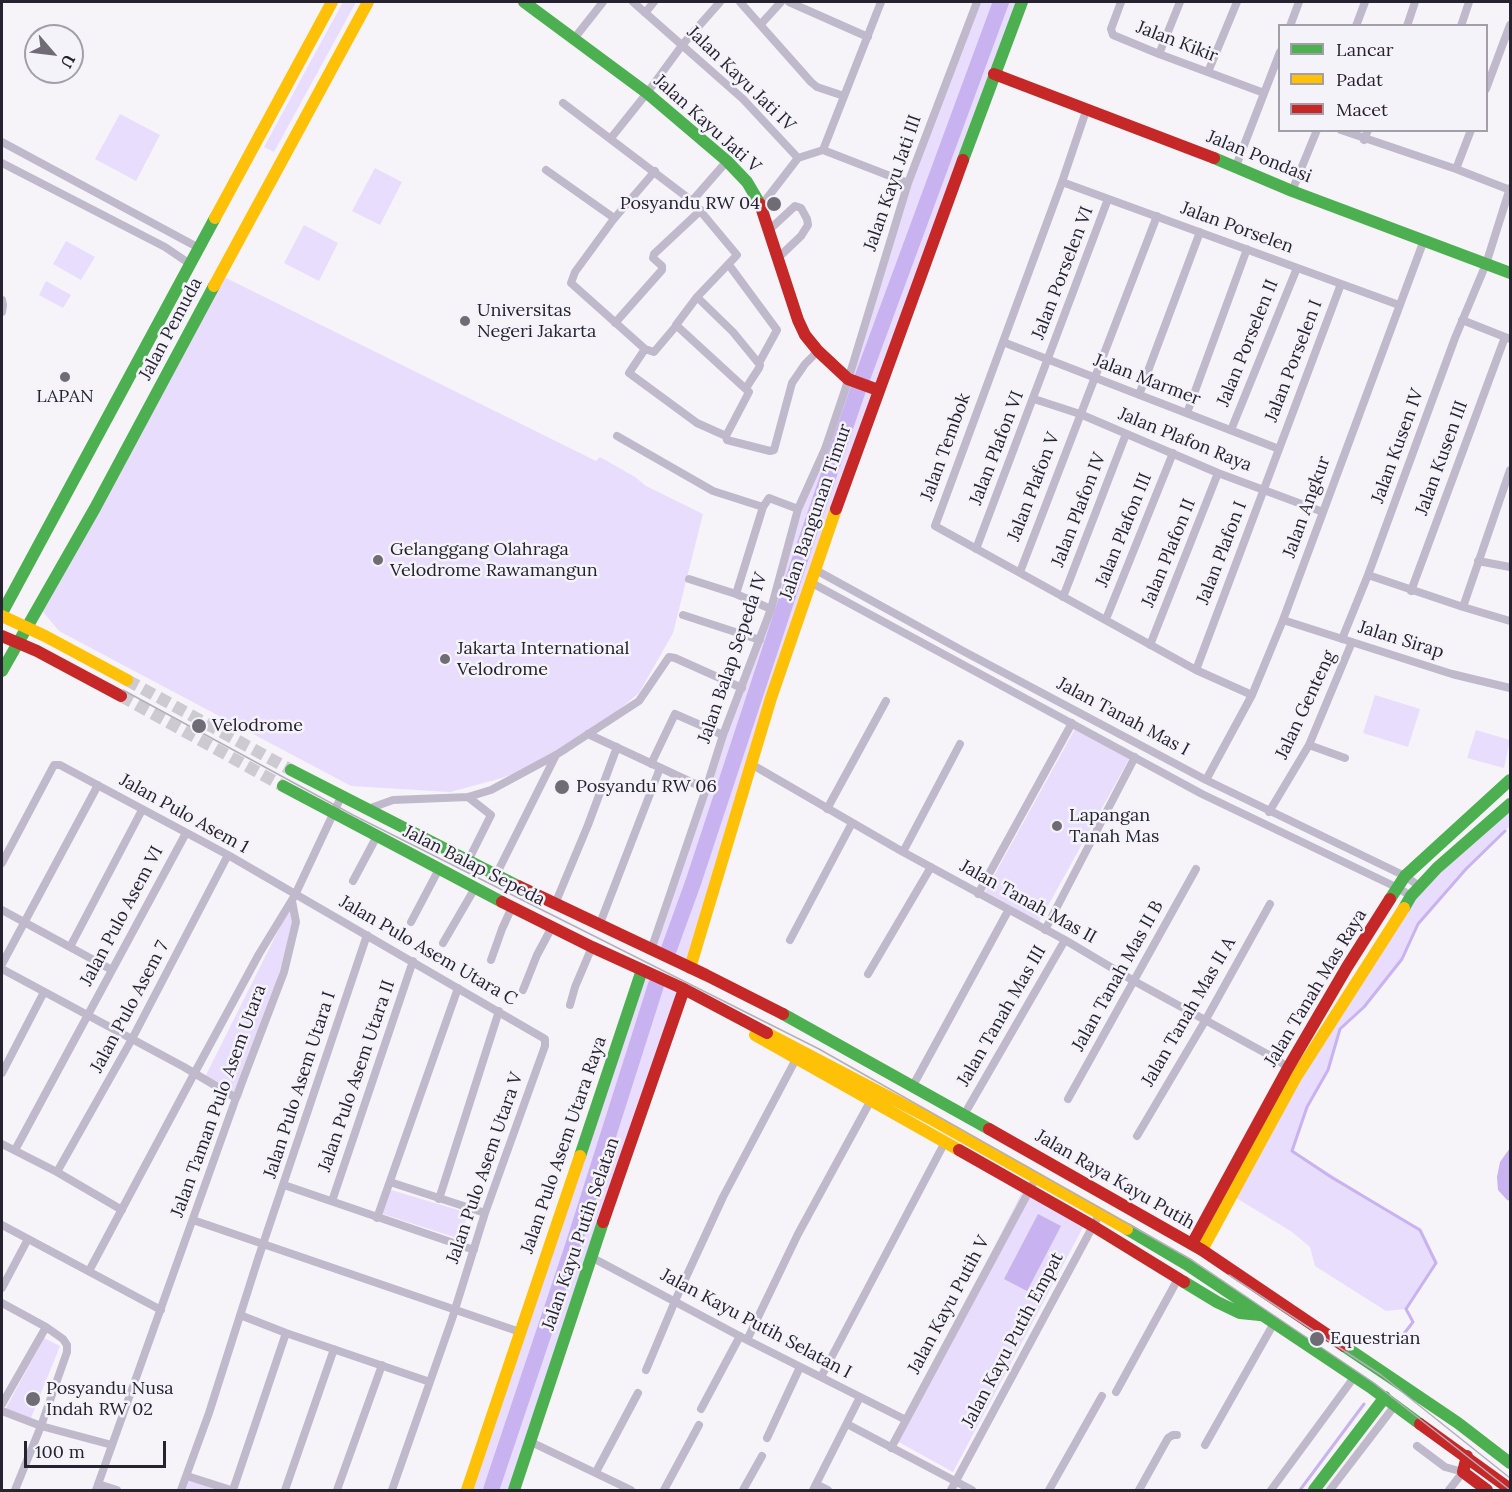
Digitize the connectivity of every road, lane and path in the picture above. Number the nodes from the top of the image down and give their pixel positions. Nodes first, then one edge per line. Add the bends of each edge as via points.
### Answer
1 (332, 2) edge
2 (368, 2) edge
3 (524, 2) edge
4 (603, 2) edge
5 (633, 2) edge
6 (654, 2) edge
7 (720, 2) edge
8 (740, 2) edge
9 (781, 2) edge
10 (789, 2) edge
11 (881, 2) edge
12 (977, 2) edge
13 (1022, 2) edge
14 (1121, 2) edge
15 (1180, 2) edge
16 (1237, 2) edge
17 (1299, 2) edge
18 (1365, 2) edge
19 (1415, 2) edge
20 (1469, 2) edge
21 (645, 13) junction
22 (761, 24) junction
23 (1291, 24) edge
24 (1357, 24) edge
25 (1408, 24) edge
26 (1462, 24) edge
27 (1510, 25) edge
28 (868, 37) junction
29 (573, 40) junction
30 (683, 44) junction
31 (1159, 54) junction
32 (1278, 57) edge
33 (1208, 72) junction
34 (994, 74) junction
35 (1488, 84) edge
36 (647, 93) junction
37 (1264, 93) junction
38 (844, 96) junction
39 (563, 103) dead end
40 (1087, 108) junction
41 (1316, 132) edge
42 (1346, 132) edge
43 (1367, 132) edge
44 (1470, 132) edge
45 (610, 138) junction
46 (1364, 140) junction
47 (2, 142) edge
48 (823, 150) junction
49 (798, 159) junction
50 (727, 161) junction
51 (2, 163) edge
52 (1236, 166) junction
53 (1456, 169) junction
54 (546, 171) dead end
55 (655, 171) junction
56 (1062, 182) junction
57 (908, 183) junction
58 (1510, 189) edge
59 (1292, 191) junction
60 (1108, 199) junction
61 (692, 201) junction
62 (761, 206) junction
63 (701, 210) junction
64 (1156, 216) junction
65 (614, 218) junction
66 (769, 230) junction
67 (172, 232) junction
68 (1200, 232) junction
69 (1424, 240) junction
70 (165, 247) junction
71 (199, 248) junction
72 (1247, 249) junction
73 (778, 258) junction
74 (190, 264) junction
75 (1486, 264) junction
76 (729, 265) junction
77 (1297, 268) junction
78 (1510, 273) edge
79 (1341, 284) junction
80 (698, 297) junction
81 (2, 300) edge
82 (1400, 305) junction
83 (2, 312) edge
84 (1462, 320) junction
85 (615, 322) junction
86 (676, 326) junction
87 (1508, 338) edge
88 (1003, 342) junction
89 (645, 349) junction
90 (818, 351) junction
91 (1048, 359) junction
92 (759, 363) junction
93 (1095, 378) junction
94 (850, 380) junction
95 (746, 388) junction
96 (875, 389) junction
97 (1139, 395) junction
98 (1034, 399) junction
99 (1187, 413) junction
100 (1080, 414) junction
101 (1230, 430) junction
102 (1126, 434) junction
103 (616, 436) dead end
104 (726, 436) junction
105 (1279, 449) junction
106 (1173, 453) junction
107 (1510, 470) edge
108 (1218, 473) junction
109 (1263, 490) junction
110 (763, 507) junction
111 (798, 509) junction
112 (1323, 512) junction
113 (976, 549) junction
114 (1479, 561) junction
115 (1510, 567) edge
116 (814, 569) junction
117 (1020, 572) junction
118 (1368, 575) junction
119 (689, 579) dead end
120 (810, 582) junction
121 (1411, 591) junction
122 (736, 594) junction
123 (1063, 597) junction
124 (1462, 607) junction
125 (771, 609) junction
126 (2, 614) edge
127 (683, 615) dead end
128 (1106, 619) junction
129 (1283, 620) junction
130 (1510, 621) edge
131 (26, 626) junction
132 (2, 636) edge
133 (1342, 639) junction
134 (760, 640) junction
135 (17, 642) junction
136 (1352, 642) junction
137 (1150, 645) junction
138 (1196, 670) junction
139 (2, 671) edge
140 (127, 680) tunnel mouth
141 (742, 688) junction
142 (1510, 688) edge
143 (1252, 695) junction
144 (121, 696) tunnel mouth
145 (886, 701) dead end
146 (1072, 723) junction
147 (588, 734) junction
148 (723, 735) junction
149 (960, 744) dead end
150 (1309, 745) junction
151 (616, 747) junction
152 (556, 755) junction
153 (1135, 758) junction
154 (1345, 758) dead end
155 (751, 764) junction
156 (656, 766) junction
157 (291, 770) tunnel mouth
158 (1206, 780) junction
159 (1510, 780) edge
160 (98, 785) junction
161 (283, 786) tunnel mouth
162 (706, 789) junction
163 (342, 795) junction
164 (468, 797) junction
165 (1510, 804) edge
166 (368, 809) junction
167 (827, 809) junction
168 (142, 810) junction
169 (1269, 812) junction
170 (333, 813) junction
171 (852, 823) junction
172 (186, 833) junction
173 (377, 836) junction
174 (903, 852) junction
175 (228, 855) junction
176 (468, 861) junction
177 (2, 863) edge
178 (931, 867) junction
179 (1196, 868) dead end
180 (439, 869) junction
181 (496, 875) junction
182 (1405, 876) junction
183 (353, 881) dead end
184 (475, 888) junction
185 (1398, 888) junction
186 (1415, 891) junction
187 (978, 894) junction
188 (293, 898) junction
189 (1270, 904) dead end
190 (559, 906) junction
191 (512, 907) junction
192 (2, 910) edge
193 (1008, 910) junction
194 (23, 922) junction
195 (411, 922) dead end
196 (599, 926) junction
197 (552, 927) junction
198 (1045, 930) junction
199 (367, 935) junction
200 (790, 940) dead end
201 (1065, 940) junction
202 (443, 943) dead end
203 (70, 947) junction
204 (592, 947) junction
205 (655, 952) junction
206 (491, 960) dead end
207 (413, 961) junction
208 (2, 964) edge
209 (686, 966) junction
210 (2, 969) edge
211 (112, 970) junction
212 (647, 972) junction
213 (868, 974) dead end
214 (1134, 981) junction
215 (679, 986) junction
216 (458, 988) junction
217 (523, 990) dead end
218 (44, 992) junction
219 (703, 999) junction
220 (570, 1005) dead end
221 (499, 1011) junction
222 (88, 1016) junction
223 (1205, 1021) junction
224 (543, 1037) joint
225 (132, 1039) junction
226 (796, 1059) junction
227 (1288, 1068) junction
228 (2, 1073) edge
229 (194, 1074) junction
230 (916, 1080) dead end
231 (236, 1098) junction
232 (1068, 1099) dead end
233 (871, 1100) junction
234 (943, 1103) junction
235 (968, 1108) dead end
236 (933, 1120) junction
237 (1137, 1136) dead end
238 (945, 1142) junction
239 (2, 1144) edge
240 (15, 1150) junction
241 (57, 1172) junction
242 (390, 1182) junction
243 (1032, 1184) junction
244 (284, 1185) junction
245 (439, 1199) junction
246 (332, 1201) junction
247 (122, 1210) junction
248 (486, 1213) junction
249 (1100, 1213) junction
250 (377, 1218) junction
251 (193, 1221) junction
252 (2, 1225) edge
253 (1093, 1226) junction
254 (28, 1239) junction
255 (264, 1245) junction
256 (1197, 1247) junction
257 (474, 1250) junction
258 (591, 1257) junction
259 (89, 1271) junction
260 (1179, 1277) junction
261 (2, 1288) edge
262 (675, 1301) junction
263 (2, 1303) edge
264 (161, 1310) junction
265 (455, 1311) junction
266 (240, 1315) junction
267 (1262, 1315) junction
268 (1274, 1323) junction
269 (46, 1327) junction
270 (520, 1332) junction
271 (286, 1333) junction
272 (744, 1338) junction
273 (334, 1349) junction
274 (382, 1365) junction
275 (800, 1367) junction
276 (646, 1370) dead end
277 (1354, 1376) junction
278 (821, 1377) junction
279 (430, 1382) junction
280 (1116, 1392) dead end
281 (639, 1393) dead end
282 (1383, 1395) junction
283 (1102, 1396) dead end
284 (861, 1397) junction
285 (2, 1404) edge
286 (1396, 1404) junction
287 (701, 1409) dead end
288 (2, 1412) edge
289 (906, 1420) junction
290 (847, 1424) junction
291 (699, 1425) dead end
292 (41, 1426) junction
293 (1177, 1436) dead end
294 (767, 1438) dead end
295 (531, 1442) junction
296 (112, 1445) junction
297 (1205, 1445) dead end
298 (1418, 1446) dead end
299 (891, 1448) junction
300 (762, 1456) dead end
301 (1467, 1456) junction
302 (1510, 1463) edge
303 (596, 1472) junction
304 (1462, 1472) junction
305 (187, 1476) junction
306 (956, 1482) junction
307 (97, 1487) edge
308 (814, 1487) edge
309 (1510, 1489) edge
310 (628, 1490) edge
311 (15, 1491) edge
312 (117, 1491) edge
313 (181, 1491) edge
314 (232, 1491) edge
315 (285, 1491) edge
316 (337, 1491) edge
317 (392, 1491) edge
318 (467, 1491) edge
319 (514, 1491) edge
320 (664, 1491) edge
321 (743, 1491) edge
322 (828, 1491) edge
323 (951, 1491) edge
324 (972, 1491) edge
325 (1049, 1491) edge
326 (1139, 1491) edge
327 (1271, 1491) edge
328 (1314, 1491) edge
329 (1330, 1491) edge
330 (1449, 1491) edge
331 (1487, 1491) edge

1 - 71 main road, Jalan Pemuda
2 - 131 main road, Jalan Pemuda via 95,508
3 - 29 main road, Jalan Kayu Jati V
4 - 29 street
5 - 21 street, Jalan Kayu Jati IV
6 - 21 street
7 - 30 street
8 - 22 street
9 - 22 street
10 - 28 street
11 - 28 street
12 - 57 street, Jalan Kayu Jati III
13 - 34 main road, Jalan Bangunan Timur
14 - 31 street, Jalan Kikir via 1112,33
15 - 31 street
16 - 33 street
17 - 23 street
18 - 24 street
19 - 25 street
20 - 26 street
21 - 30 street, Jalan Kayu Jati IV
22 - 38 street via 811,82
27 - 35 street
28 - 38 street
29 - 36 main road, Jalan Kayu Jati V
30 - 36 street
30 - 49 street, Jalan Kayu Jati IV via 749,105
31 - 33 street, Jalan Kikir
32 - 37 street
33 - 37 street, Jalan Kikir
34 - 40 main road, Jalan Pondasi
34 - 96 main road, Jalan Bangunan Timur
36 - 45 street
36 - 50 main road, Jalan Kayu Jati V
37 - 52 street
38 - 48 street
39 - 45 street
40 - 52 main road, Jalan Pondasi
40 - 56 street, Jalan Tembok
41 - 59 street
42 - 46 street
43 - 46 street
44 - 53 street
45 - 55 street
46 - 53 street
47 - 67 street
48 - 49 street, Jalan Kayu Jati IV
48 - 57 street
49 - 62 street, Jalan Kayu Jati IV
50 - 61 street
50 - 62 main road, Jalan Kayu Jati V via 747,182
51 - 70 street
52 - 59 main road, Jalan Pondasi
53 - 58 street
54 - 65 street
55 - 61 street
55 - 65 street
56 - 60 street, Jalan Porselen
56 - 88 street, Jalan Tembok
57 - 94 street, Jalan Kayu Jati III
58 - 75 street, Jalan Kusen IV
59 - 69 main road, Jalan Pondasi
60 - 64 street, Jalan Porselen
60 - 91 street, Jalan Porselen VI
61 - 63 street
62 - 66 main road, Jalan Kayu Jati V
63 - 76 street via 736,252
63 - 85 street via 654,254 662,270
64 - 68 street, Jalan Porselen
64 - 93 street, Jalan Plafon V
65 - 85 street via 571,283
66 - 73 main road, Jalan Kayu Jati V
66 - 73 street via 795,206 801,208 807,219 801,236
67 - 70 street
67 - 71 street
68 - 72 street, Jalan Porselen
68 - 97 street
69 - 75 main road, Jalan Pondasi
69 - 82 street, Jalan Angkur
70 - 74 street
71 - 74 main road, Jalan Pemuda
72 - 77 street, Jalan Porselen
72 - 99 street
73 - 90 main road, Jalan Kayu Jati V via 798,320
74 - 126 main road, Jalan Pemuda
75 - 78 main road, Jalan Pondasi
75 - 84 street, Jalan Kusen IV
76 - 80 street
76 - 92 street via 777,330
77 - 79 street, Jalan Porselen
77 - 101 street, Jalan Porselen II
79 - 82 street, Jalan Porselen
79 - 105 street, Jalan Porselen I
80 - 86 street
80 - 92 street
81 - 83 street
82 - 112 street, Jalan Angkur
84 - 87 street
84 - 118 street, Jalan Kusen IV
85 - 89 street
86 - 89 street via 654,352
86 - 95 street
87 - 121 street, Jalan Kusen III
88 - 91 street, Jalan Marmer
88 - 113 street, Jalan Tembok via 935,525
89 - 104 street via 629,373 697,423
90 - 94 main road, Jalan Kayu Jati V
90 - 104 street via 792,383 774,450 729,441
91 - 93 street, Jalan Marmer
91 - 98 street, Jalan Plafon VI
92 - 95 street
93 - 97 street, Jalan Marmer
93 - 100 street, Jalan Plafon V
94 - 96 main road, Jalan Kayu Jati V
94 - 111 street, Jalan Balap Sepeda IV
95 - 104 street via 749,394
96 - 116 main road, Jalan Bangunan Timur
97 - 99 street, Jalan Marmer
98 - 100 street, Jalan Plafon Raya
98 - 113 street, Jalan Plafon VI
99 - 101 street, Jalan Marmer
100 - 102 street, Jalan Plafon Raya
100 - 117 street, Jalan Plafon V
101 - 105 street, Jalan Marmer
102 - 106 street, Jalan Plafon Raya
102 - 123 street, Jalan Plafon IV
103 - 110 street via 713,491
105 - 109 street, Jalan Plafon I
106 - 108 street, Jalan Plafon Raya
106 - 128 street, Jalan Plafon III
107 - 114 street
108 - 109 street, Jalan Plafon Raya
108 - 137 street, Jalan Plafon II
109 - 112 street, Jalan Plafon Raya
109 - 138 street, Jalan Plafon I
110 - 111 street via 769,498
110 - 122 street
111 - 125 street, Jalan Balap Sepeda IV
112 - 129 street, Jalan Angkur
113 - 117 street, Jalan Tembok
114 - 115 street
114 - 124 street
116 - 120 main road, Jalan Bangunan Timur
116 - 158 street, Jalan Tanah Mas I
117 - 123 street, Jalan Tembok
118 - 121 street
118 - 133 street, Jalan Kusen IV
119 - 122 street
120 - 146 street, Jalan Tanah Mas I
120 - 155 main road, Jalan Bangunan Timur
121 - 124 street
122 - 125 street
123 - 128 street, Jalan Tembok
124 - 130 street
125 - 134 street, Jalan Balap Sepeda IV
126 - 131 main road
127 - 134 street
128 - 137 street, Jalan Tembok
129 - 133 street, Jalan Sirap
129 - 143 street, Jalan Angkur
131 - 135 main road, Jalan Pemuda
131 - 140 main road
132 - 135 main road
133 - 136 street, Jalan Sirap
134 - 141 street, Jalan Balap Sepeda IV
135 - 139 main road, Jalan Pemuda
135 - 144 main road
136 - 142 street, Jalan Sirap
136 - 150 street, Jalan Genteng
137 - 138 street, Jalan Tembok
138 - 143 street, Jalan Tembok
141 - 147 street via 669,657 639,701
141 - 148 street, Jalan Balap Sepeda IV
143 - 158 street, Jalan Angkur
145 - 167 street
146 - 153 street, Jalan Tanah Mas I
146 - 187 street
147 - 151 street
147 - 152 street
148 - 156 street via 675,714
148 - 162 street, Jalan Balap Sepeda IV
149 - 174 street
150 - 154 street
150 - 169 street, Jalan Genteng
151 - 156 street
151 - 190 street
152 - 164 street via 491,790
152 - 181 street
153 - 185 street, Jalan Tanah Mas I
153 - 198 street
155 - 167 street, Jalan Tanah Mas II
155 - 209 main road, Jalan Bangunan Timur
156 - 162 street
156 - 196 street
157 - 163 main road, Jalan Balap Sepeda
158 - 169 street, Jalan Tanah Mas I
159 - 182 main road, Jalan Tanah Mas Raya
160 - 168 street, Jalan Pulo Asem 1
160 - 177 street, Jalan Pulo Asem 1 via 57,764
160 - 194 street
161 - 170 main road, Jalan Balap Sepeda
162 - 205 street, Jalan Balap Sepeda IV
163 - 166 main road, Jalan Balap Sepeda
163 - 170 street, Jalan Taman Pulo Asem Utara
164 - 166 street via 393,800
164 - 176 street via 490,815
165 - 186 main road, Jalan Tanah Mas Raya
166 - 176 main road, Jalan Balap Sepeda
167 - 171 street, Jalan Tanah Mas II
168 - 172 street, Jalan Pulo Asem 1
168 - 203 street
169 - 182 street, Jalan Tanah Mas I
170 - 173 main road, Jalan Balap Sepeda
170 - 188 street, Jalan Taman Pulo Asem Utara
171 - 174 street, Jalan Tanah Mas II
171 - 200 street
172 - 175 street, Jalan Pulo Asem 1
172 - 211 street, Jalan Pulo Asem VI
173 - 180 main road, Jalan Balap Sepeda
173 - 183 street
174 - 178 street, Jalan Tanah Mas II
175 - 188 street, Jalan Pulo Asem 1
175 - 225 street, Jalan Pulo Asem 7
176 - 181 main road, Jalan Balap Sepeda
178 - 187 street, Jalan Tanah Mas II
178 - 213 street
179 - 214 street, Jalan Tanah Mas II B
180 - 184 main road, Jalan Balap Sepeda
180 - 195 street
181 - 190 main road, Jalan Balap Sepeda
182 - 185 main road, Jalan Tanah Mas Raya
182 - 186 street, Jalan Tanah Mas I
184 - 191 main road, Jalan Balap Sepeda
184 - 202 street
185 - 186 street, Jalan Tanah Mas I
185 - 227 main road, Jalan Tanah Mas Raya
186 - 256 main road, Jalan Tanah Mas Raya via 1296,1077
187 - 193 street, Jalan Tanah Mas II
188 - 199 street, Jalan Pulo Asem Utara C
188 - 229 street, Jalan Taman Pulo Asem Utara
188 - 231 street, Jalan Taman Pulo Asem Utara via 296,922 284,972
189 - 223 street, Jalan Tanah Mas II A
190 - 196 main road, Jalan Balap Sepeda
190 - 197 main road
191 - 197 main road, Jalan Balap Sepeda
191 - 206 street
192 - 194 street
193 - 198 street, Jalan Tanah Mas II
193 - 230 street
194 - 203 street
194 - 208 street
196 - 205 main road, Jalan Balap Sepeda
197 - 204 main road, Jalan Balap Sepeda
197 - 217 street
198 - 201 street, Jalan Tanah Mas II
199 - 207 street, Jalan Pulo Asem Utara C
199 - 244 street, Jalan Pulo Asem Utara I
201 - 214 street, Jalan Tanah Mas II
201 - 235 street, Jalan Tanah Mas III
203 - 211 street
204 - 212 main road, Jalan Balap Sepeda
204 - 220 street
205 - 209 main road, Jalan Balap Sepeda
207 - 216 street, Jalan Pulo Asem Utara C
207 - 246 street, Jalan Pulo Asem Utara II
209 - 234 main road, Jalan Raya Kayu Putih via 781,1013
210 - 218 street
211 - 222 street, Jalan Pulo Asem VI
212 - 215 main road, Jalan Balap Sepeda
212 - 270 main road, Jalan Pulo Asem Utara Raya
214 - 223 street, Jalan Tanah Mas II
214 - 232 street, Jalan Tanah Mas II B
215 - 219 main road, Jalan Raya Kayu Putih
215 - 258 main road, Jalan Kayu Putih Selatan
216 - 221 street, Jalan Pulo Asem Utara C
216 - 242 street
218 - 222 street
218 - 228 street
219 - 226 main road, Jalan Raya Kayu Putih via 736,1024
219 - 236 main road, Jalan Raya Kayu Putih
221 - 224 street, Jalan Pulo Asem Utara C
221 - 245 street
222 - 225 street
222 - 240 street, Jalan Pulo Asem VI
223 - 227 street, Jalan Tanah Mas II
223 - 237 street, Jalan Tanah Mas II A
224 - 248 street, Jalan Pulo Asem Utara V via 546,1043
225 - 229 street
225 - 241 street, Jalan Pulo Asem 7
226 - 233 main road, Jalan Raya Kayu Putih
226 - 262 street via 723,1197
227 - 256 main road, Jalan Tanah Mas Raya
229 - 231 street
229 - 247 street, Jalan Taman Pulo Asem Utara
231 - 251 street, Jalan Taman Pulo Asem Utara
233 - 238 main road, Jalan Raya Kayu Putih
233 - 272 street
234 - 236 main road
234 - 256 main road, Jalan Raya Kayu Putih
236 - 243 main road, Jalan Raya Kayu Putih
238 - 243 main road, Jalan Raya Kayu Putih
238 - 278 street
239 - 240 street
240 - 241 street
241 - 247 street
242 - 245 street
242 - 250 street
243 - 249 main road, Jalan Raya Kayu Putih
243 - 253 main road, Jalan Raya Kayu Putih
243 - 289 street, Jalan Kayu Putih V
244 - 246 street
244 - 255 street, Jalan Pulo Asem Utara I
245 - 248 street
246 - 250 street
247 - 259 street, Jalan Taman Pulo Asem Utara
248 - 257 street, Jalan Pulo Asem Utara V
249 - 253 street, Jalan Kayu Putih Empat
249 - 267 main road, Jalan Raya Kayu Putih
250 - 257 street
251 - 255 street
251 - 264 street, Jalan Taman Pulo Asem Utara
252 - 254 street
253 - 260 main road, Jalan Raya Kayu Putih
253 - 306 street, Jalan Kayu Putih Empat
254 - 259 street
254 - 261 street
255 - 265 street
255 - 266 street, Jalan Pulo Asem Utara I
256 - 302 main road, Jalan Raya Kayu Putih via 1458,1423
257 - 265 street, Jalan Pulo Asem Utara V
258 - 262 street, Jalan Kayu Putih Selatan I
258 - 295 main road, Jalan Kayu Putih Selatan
259 - 264 street
260 - 267 main road, Jalan Raya Kayu Putih via 1240,1313
260 - 280 street
262 - 272 street, Jalan Kayu Putih Selatan I
262 - 276 street
263 - 269 street
264 - 296 street, Jalan Taman Pulo Asem Utara
265 - 270 street
265 - 279 street, Jalan Pulo Asem Utara V
266 - 271 street
266 - 305 street, Jalan Pulo Asem Utara I
267 - 268 main road, Jalan Raya Kayu Putih
268 - 277 main road, Jalan Raya Kayu Putih
268 - 297 street
269 - 285 street
269 - 292 street via 63,1339 67,1350
270 - 318 main road, Jalan Pulo Asem Utara Raya
271 - 273 street
271 - 314 street
272 - 275 street, Jalan Kayu Putih Selatan I
272 - 287 street
273 - 274 street
273 - 315 street
274 - 279 street
274 - 316 street
275 - 278 street, Jalan Kayu Putih Selatan I
275 - 294 street
277 - 282 main road, Jalan Raya Kayu Putih
277 - 327 street
278 - 284 street, Jalan Kayu Putih Selatan I
279 - 317 street, Jalan Pulo Asem Utara V
281 - 303 street
282 - 286 main road, Jalan Raya Kayu Putih
282 - 328 main road
283 - 325 street
284 - 289 street, Jalan Kayu Putih Selatan I
284 - 290 street
286 - 301 main road, Jalan Raya Kayu Putih
286 - 329 street
288 - 292 street
289 - 299 street, Jalan Kayu Putih V
290 - 299 street
290 - 308 street
291 - 320 street
292 - 296 street
292 - 311 street
293 - 326 street via 1168,1438
295 - 303 street
295 - 319 main road, Jalan Kayu Putih Selatan
296 - 307 street, Jalan Taman Pulo Asem Utara
298 - 304 street via 1445,1467
299 - 306 street
300 - 321 street
301 - 304 main road
301 - 309 main road, Jalan Raya Kayu Putih
303 - 310 street
304 - 330 street
304 - 331 main road
305 - 313 street, Jalan Pulo Asem Utara I
305 - 314 street
306 - 323 street, Jalan Kayu Putih Empat
306 - 324 street
307 - 312 street
308 - 322 street

